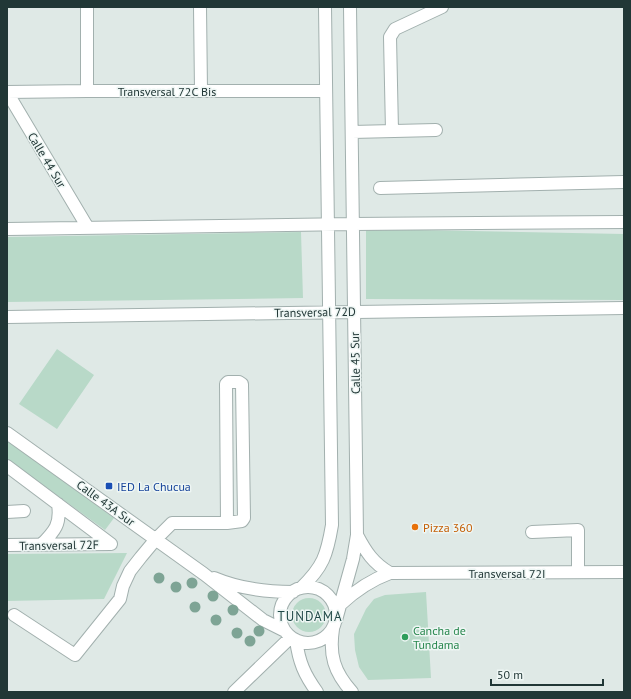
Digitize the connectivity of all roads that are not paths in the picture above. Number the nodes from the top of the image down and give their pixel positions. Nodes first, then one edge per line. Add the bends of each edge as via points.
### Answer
1 (86, 7) edge
2 (200, 7) edge
3 (325, 7) edge
4 (350, 7) edge
5 (442, 7) edge
6 (87, 90) junction
7 (201, 91) junction
8 (326, 91) junction
9 (7, 92) edge
10 (436, 130) dead end
11 (392, 131) junction
12 (352, 132) junction
13 (624, 182) edge
14 (380, 188) dead end
15 (624, 222) edge
16 (328, 224) junction
17 (353, 224) junction
18 (88, 228) junction
19 (7, 229) edge
20 (624, 308) edge
21 (354, 311) junction
22 (329, 312) junction
23 (7, 317) edge
24 (7, 433) edge
25 (7, 466) edge
26 (58, 504) junction
27 (24, 511) dead end
28 (7, 512) edge
29 (228, 523) junction
30 (532, 532) dead end
31 (357, 535) junction
32 (156, 539) junction
33 (7, 545) edge
34 (41, 545) junction
35 (578, 572) junction
36 (624, 572) edge
37 (390, 573) junction
38 (204, 574) junction
39 (297, 590) junction
40 (341, 605) junction
41 (14, 615) dead end
42 (335, 625) junction
43 (291, 636) junction
44 (234, 692) edge
45 (318, 692) edge
46 (352, 692) edge

1 - 6 street
2 - 7 street
3 - 8 street, Calle 45 Sur
4 - 12 street, Calle 45 Sur
5 - 11 street via 395,29 390,37
6 - 7 street, Transversal 72C Bis
6 - 9 street, Transversal 72C Bis
7 - 8 street, Transversal 72C Bis
8 - 16 street, Calle 45 Sur
9 - 18 street, Calle 44 Sur
10 - 11 street
11 - 12 street
12 - 17 street, Calle 45 Sur
13 - 14 street
15 - 17 street
16 - 17 street
16 - 18 street
16 - 22 street, Calle 45 Sur
17 - 21 street, Calle 45 Sur
18 - 19 street
20 - 21 street, Transversal 72D
21 - 22 street, Transversal 72D
21 - 31 street, Calle 45 Sur
22 - 23 street, Transversal 72D
22 - 39 street, Calle 45 Sur via 332,526 325,557 314,576
24 - 32 street, Calle 43A Sur
25 - 26 street
26 - 34 street via 59,521 55,530
26 - 34 street, Transversal 72F via 111,544
27 - 28 street
29 - 29 street via 226,384 239,382 242,384 244,518 242,521
29 - 32 street via 172,523
30 - 35 street via 578,530
31 - 37 street via 374,562
31 - 40 street, Calle 45 Sur via 354,560
32 - 38 street, Calle 43A Sur
32 - 41 street via 130,571 120,599 74,655
33 - 34 street, Transversal 72F
35 - 36 street, Transversal 72I
35 - 37 street, Transversal 72I
37 - 40 street, Transversal 72I via 365,585
38 - 39 street, Calle 43A Sur via 250,589 274,592
38 - 43 street, Calle 43A Sur via 263,620
39 - 42 street via 310,587 328,594 336,611
39 - 43 street via 286,598 280,614 281,623
40 - 42 street, Calle 45 Sur
42 - 43 street via 328,636 312,643 304,643
42 - 46 street, Calle 45 Sur via 331,640 334,665 339,677
43 - 44 street
43 - 45 street via 299,661

